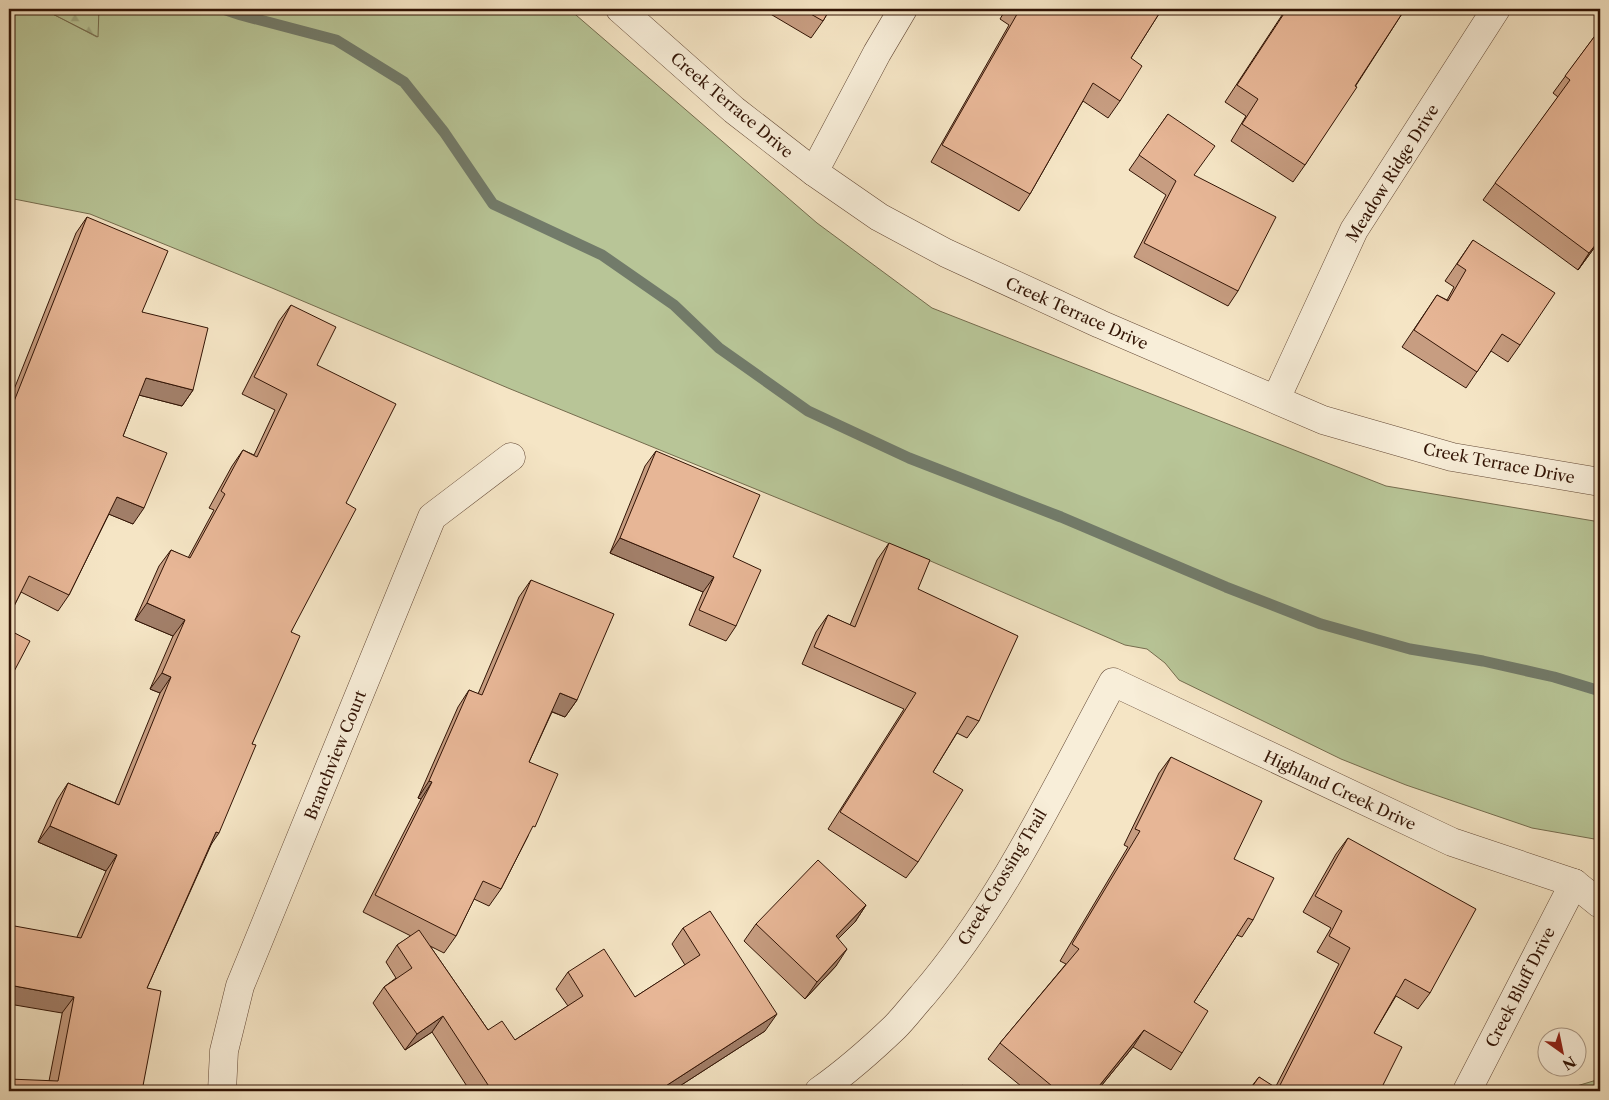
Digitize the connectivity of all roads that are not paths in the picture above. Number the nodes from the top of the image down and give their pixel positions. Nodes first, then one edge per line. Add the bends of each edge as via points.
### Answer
1 (620, 9) edge
2 (903, 9) edge
3 (1496, 9) edge
4 (814, 172) junction
5 (1276, 399) junction
6 (510, 456) dead end
7 (1600, 482) edge
8 (1113, 682) joint
9 (1600, 882) edge
10 (1574, 883) junction
11 (1600, 904) edge
12 (222, 1091) edge
13 (819, 1091) edge
14 (1467, 1091) edge

1 - 4 street, Creek Terrace Drive via 734,110
2 - 4 street
3 - 5 street, Meadow Ridge Drive via 1354,230
4 - 5 street, Creek Terrace Drive via 879,217 946,253 1100,324
5 - 7 street, Creek Terrace Drive via 1323,420 1452,457
6 - 12 street, Branchview Court via 432,517 240,986 224,1051
8 - 10 street, Highland Creek Drive via 1452,842
8 - 13 street, Creek Crossing Trail via 1018,857 985,912 942,972 895,1027
9 - 10 street, Highland Creek Drive
10 - 11 street, Highland Creek Drive
10 - 14 street, Creek Bluff Drive

